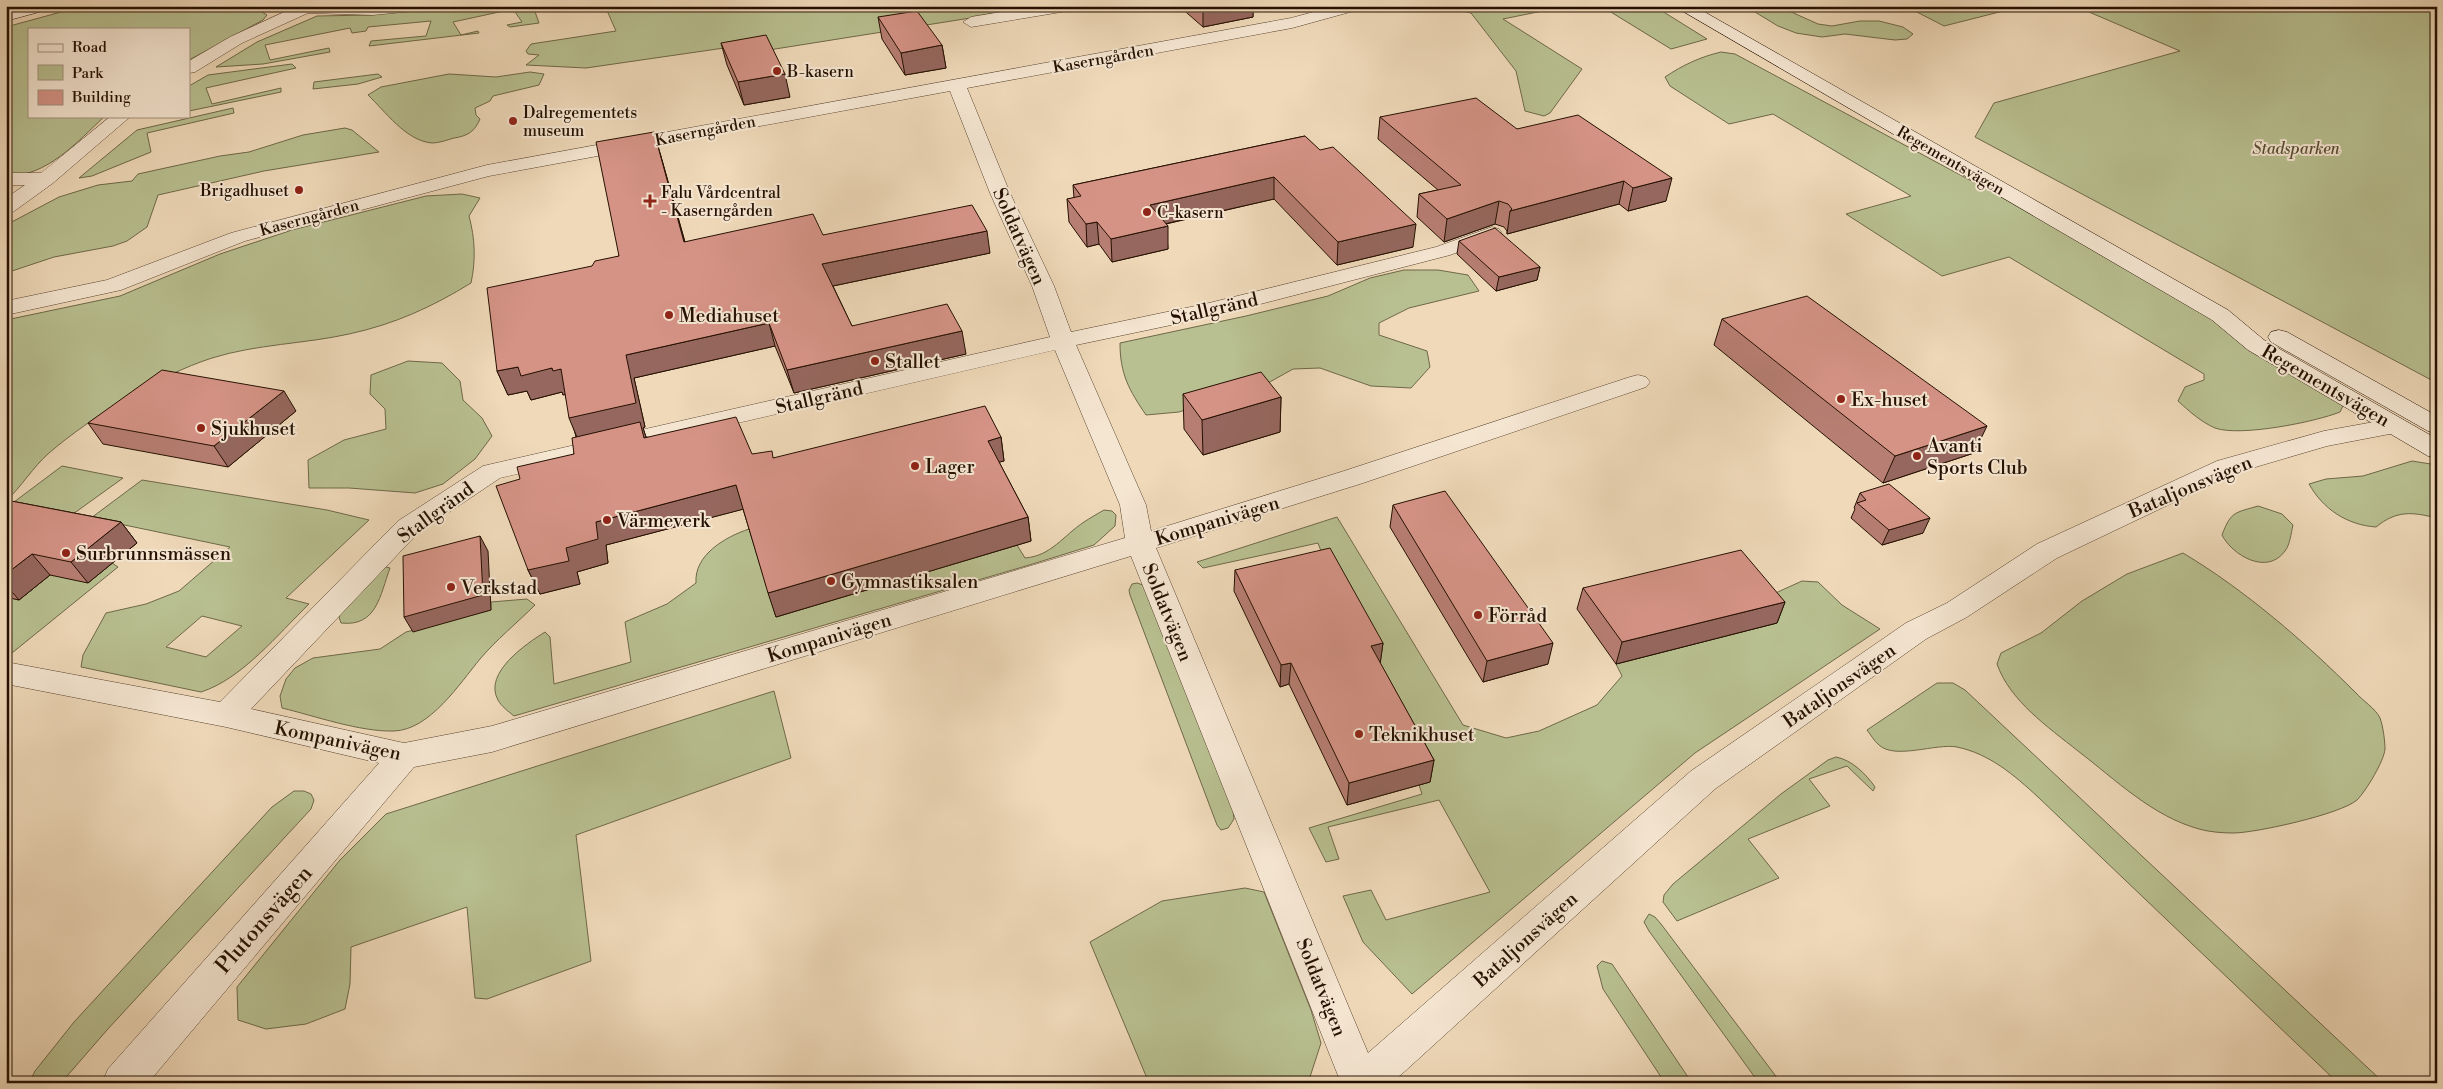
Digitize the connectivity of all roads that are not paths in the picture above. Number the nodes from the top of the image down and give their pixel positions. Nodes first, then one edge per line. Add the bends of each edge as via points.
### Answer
1 (44, 6) edge
2 (413, 6) edge
3 (1067, 6) edge
4 (1355, 6) edge
5 (1682, 6) edge
6 (302, 7) edge
7 (6, 16) edge
8 (971, 22) dead end
9 (190, 67) edge
10 (956, 86) junction
11 (120, 118) edge
12 (6, 179) edge
13 (46, 179) junction
14 (6, 208) edge
15 (1496, 232) edge
16 (6, 308) edge
17 (1062, 341) junction
18 (1638, 382) dead end
19 (2419, 423) edge
20 (2437, 450) edge
21 (1140, 543) junction
22 (6, 674) edge
23 (226, 715) junction
24 (404, 756) junction
25 (122, 1083) edge
26 (1362, 1083) edge

1 - 7 street
2 - 6 street via 368,12
3 - 8 street
4 - 10 street, Kaserngården via 1292,23
5 - 19 street, Regementsvägen via 2220,315 2256,345
6 - 9 street
10 - 16 street, Kaserngården via 761,119 463,176 238,237 113,285
10 - 17 street, Soldatvägen via 1043,286
11 - 13 street
12 - 13 street
13 - 14 street
15 - 17 street, Stallgränd via 1443,251 1225,306
17 - 21 street, Soldatvägen via 1133,504
17 - 23 street, Stallgränd via 492,472 408,527
18 - 21 street, Kompanivägen via 1444,449
19 - 20 street, Regementsvägen
19 - 26 street, Bataljonsvägen via 2324,439 2226,467 2047,551 1957,610 1916,631 1703,780
21 - 24 street, Kompanivägen via 492,739
21 - 26 street, Soldatvägen
22 - 23 street, Kompanivägen
23 - 24 street, Kompanivägen
24 - 25 street, Plutonsvägen

